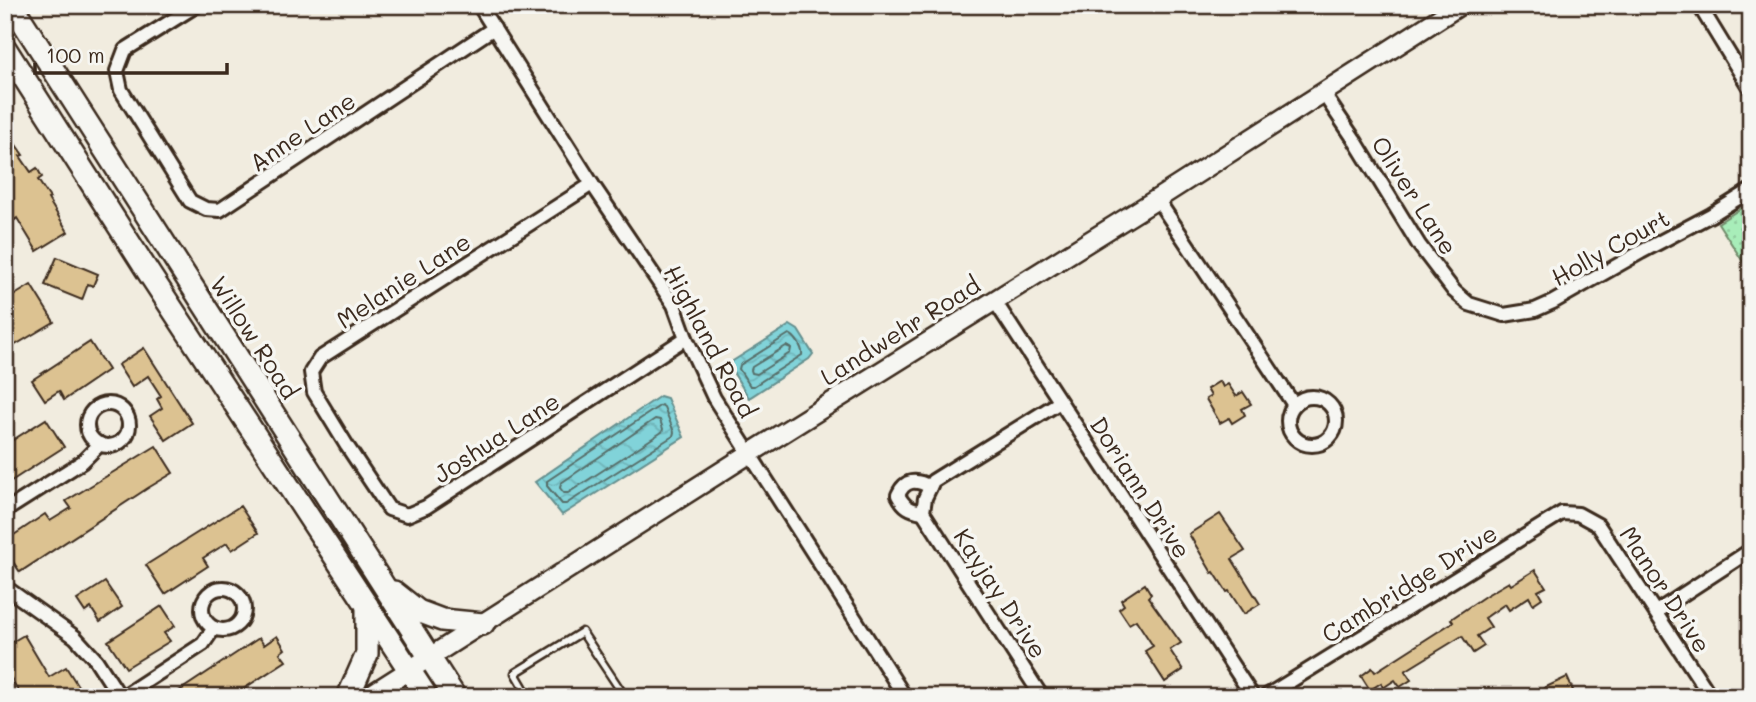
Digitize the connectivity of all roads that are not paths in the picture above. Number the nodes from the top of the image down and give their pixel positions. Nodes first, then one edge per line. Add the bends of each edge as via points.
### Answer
1 (12, 5) edge
2 (197, 5) edge
3 (479, 5) edge
4 (1460, 5) edge
5 (1699, 5) edge
6 (494, 28) junction
7 (5, 47) edge
8 (1751, 90) edge
9 (1324, 93) junction
10 (592, 184) junction
11 (1751, 190) edge
12 (1157, 198) junction
13 (994, 300) junction
14 (1482, 309) joint
15 (686, 338) junction
16 (1060, 402) junction
17 (1294, 405) dead end
18 (100, 444) dead end
19 (347, 446) joint
20 (749, 454) junction
21 (930, 487) junction
22 (5, 511) edge
23 (923, 512) junction
24 (1578, 514) joint
25 (1751, 550) edge
26 (379, 579) junction
27 (5, 587) edge
28 (367, 605) junction
29 (1656, 612) junction
30 (483, 624) junction
31 (214, 628) dead end
32 (429, 658) junction
33 (410, 670) junction
34 (121, 697) edge
35 (348, 697) edge
36 (367, 697) edge
37 (427, 697) edge
38 (455, 697) edge
39 (529, 697) edge
40 (625, 697) edge
41 (905, 697) edge
42 (1042, 697) edge
43 (1254, 697) edge
44 (1265, 697) edge
45 (1711, 697) edge

1 - 26 main road, Willow Road
2 - 6 street, Anne Lane via 125,50 117,71 121,90 190,201 206,209 220,210
3 - 6 street, Highland Road
4 - 9 main road, Landwehr Road
5 - 8 street
6 - 10 street, Highland Road
7 - 28 main road
9 - 12 main road, Landwehr Road
9 - 14 street, Oliver Lane via 1419,245 1454,291
10 - 15 street, Highland Road via 674,305
10 - 19 street, Melanie Lane via 320,358 311,372 314,392
11 - 14 street, Holly Court via 1535,310 1504,315
12 - 13 main road, Landwehr Road
12 - 17 street
13 - 16 street, Doriann Drive
13 - 20 main road, Landwehr Road
15 - 19 street, Joshua Lane via 407,515 389,509
15 - 20 street, Highland Road via 714,398
16 - 21 street, Kayjay Drive
16 - 43 street, Doriann Drive
18 - 22 street via 82,462
20 - 30 main road, Landwehr Road
20 - 41 street, Highland Road
21 - 23 street, Kayjay Drive
21 - 23 street, Kayjay Drive via 913,482 898,495 906,508
23 - 42 street, Kayjay Drive
24 - 29 street, Manor Drive via 1598,524
24 - 44 street, Cambridge Drive via 1562,513
25 - 29 street
26 - 30 main road via 418,611 442,620
26 - 32 main road, Willow Road
27 - 34 street via 75,637
28 - 33 main road
28 - 35 main road via 367,654
29 - 45 street, Manor Drive
30 - 32 main road, Landwehr Road
31 - 34 street via 203,644
32 - 33 main road, Landwehr Road
32 - 38 main road, Willow Road
33 - 36 main road, Landwehr Road
33 - 37 main road
39 - 40 lane via 515,673 582,632

